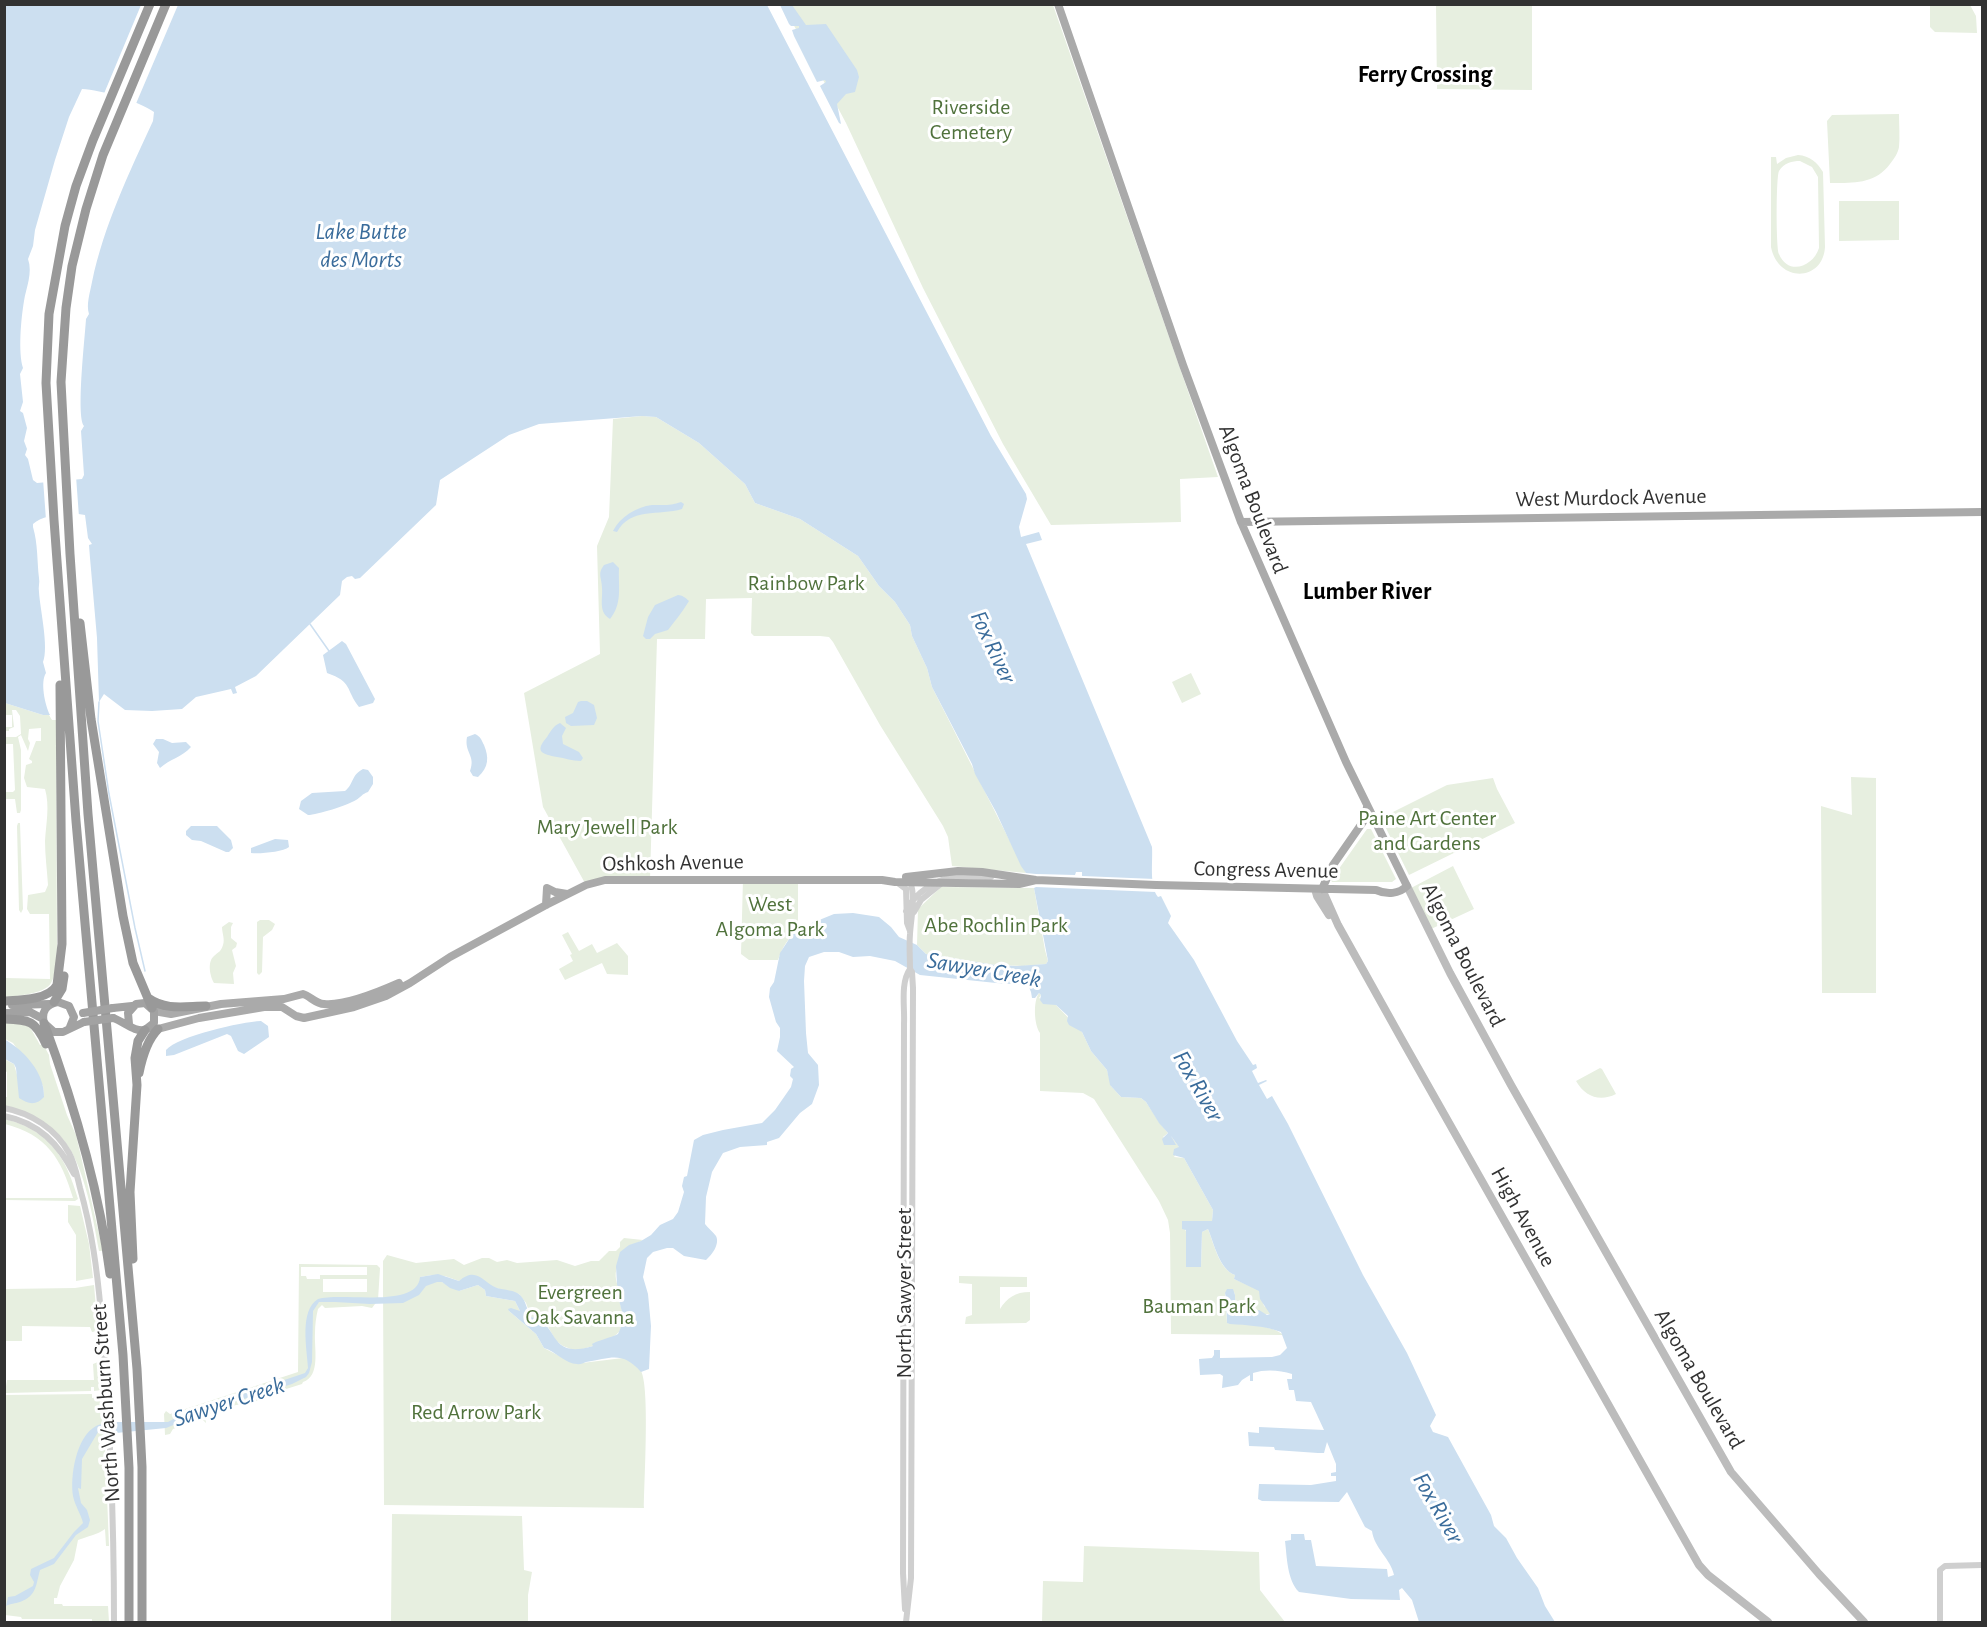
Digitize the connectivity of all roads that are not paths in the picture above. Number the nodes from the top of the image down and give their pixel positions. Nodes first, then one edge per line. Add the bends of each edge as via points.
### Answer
1 (150, 4) edge
2 (166, 4) edge
3 (1058, 4) edge
4 (1983, 512) edge
5 (1261, 521) junction
6 (1241, 522) junction
7 (70, 540) junction
8 (1264, 578) junction
9 (63, 652) junction
10 (1367, 807) junction
11 (1362, 824) junction
12 (1380, 829) junction
13 (1004, 877) junction
14 (882, 880) junction
15 (909, 880) junction
16 (1036, 880) junction
17 (898, 882) junction
18 (938, 883) junction
19 (1156, 885) joint
20 (1407, 886) junction
21 (1318, 889) junction
22 (567, 894) junction
23 (912, 900) junction
24 (546, 905) junction
25 (906, 911) junction
26 (913, 915) junction
27 (910, 932) junction
28 (62, 944) junction
29 (416, 977) junction
30 (293, 997) junction
31 (148, 998) junction
32 (311, 998) junction
33 (4, 1003) edge
34 (52, 1003) junction
35 (132, 1006) junction
36 (206, 1006) junction
37 (153, 1009) junction
38 (72, 1010) junction
39 (4, 1013) edge
40 (292, 1013) junction
41 (308, 1016) junction
42 (4, 1018) edge
43 (44, 1021) junction
44 (129, 1024) junction
45 (70, 1027) junction
46 (151, 1029) junction
47 (63, 1077) junction
48 (4, 1108) edge
49 (4, 1116) edge
50 (80, 1185) junction
51 (130, 1281) junction
52 (123, 1355) junction
53 (1983, 1565) edge
54 (906, 1621) edge
55 (114, 1623) edge
56 (129, 1623) edge
57 (142, 1623) edge
58 (1768, 1623) edge
59 (1864, 1623) edge
60 (1940, 1623) edge

1 - 9 highway via 76,186 49,314 46,383
2 - 7 highway via 97,173 72,266 61,382
3 - 6 main road, Algoma Boulevard
4 - 5 main road, West Murdock Avenue
5 - 6 main road, West Murdock Avenue
5 - 8 main road via 1252,531
6 - 8 main road, Algoma Boulevard
7 - 31 highway via 75,554 90,719 108,838 128,946
7 - 51 highway via 88,814
8 - 10 main road, Algoma Boulevard
9 - 28 highway
9 - 52 highway
10 - 11 main road
10 - 12 main road, Algoma Boulevard
11 - 12 main road
11 - 21 main road
12 - 20 main road, Algoma Boulevard
13 - 15 main road, Oshkosh Avenue via 958,871
13 - 16 main road, Oshkosh Avenue
13 - 18 street via 953,877
14 - 15 main road, Oshkosh Avenue
14 - 17 main road, Oshkosh Avenue
14 - 22 main road, Oshkosh Avenue via 614,879 590,883
15 - 17 main road, Oshkosh Avenue
15 - 18 main road, Oshkosh Avenue
15 - 23 street, North Sawyer Street
16 - 18 main road, Oshkosh Avenue via 1019,884
16 - 19 main road, Oshkosh Avenue
17 - 25 street, North Sawyer Street via 906,889
18 - 23 street
18 - 26 street via 916,905
19 - 21 main road, Congress Avenue
20 - 21 main road, Congress Avenue via 1395,892
20 - 59 main road, Algoma Boulevard via 1511,1085 1731,1472
21 - 58 main road, High Avenue via 1699,1565
22 - 24 main road, Oshkosh Avenue
22 - 24 main road via 547,888
23 - 25 street
23 - 26 street, North Sawyer Street
24 - 29 main road, Oshkosh Avenue
25 - 27 street, North Sawyer Street
26 - 27 street, North Sawyer Street
27 - 54 street, North Sawyer Street via 904,1050
28 - 33 highway via 54,991
28 - 34 highway via 63,985
29 - 32 main road, Oshkosh Avenue via 344,1001 325,1004
29 - 41 main road, Oshkosh Avenue via 370,1002
30 - 32 main road via 303,994
30 - 36 main road
30 - 40 main road
31 - 36 highway via 169,1007
31 - 37 highway
32 - 41 main road via 314,1006
33 - 34 highway
34 - 38 highway via 66,1004
34 - 43 highway via 44,1010
35 - 37 highway via 141,1003
35 - 38 highway, bridge via 83,1013
35 - 44 highway
36 - 37 main road via 171,1014
37 - 46 highway
38 - 45 highway
39 - 43 highway via 30,1012
40 - 41 main road via 300,1018
40 - 46 main road via 282,1006 264,1006
42 - 47 highway via 27,1020 37,1027
43 - 45 highway via 58,1033
43 - 47 highway
44 - 45 highway, bridge via 113,1018
44 - 46 highway via 136,1030
46 - 51 highway via 153,1035 137,1081 130,1192 134,1269
47 - 52 highway via 99,1212 112,1285 117,1347
48 - 50 street, North Washburn Street via 34,1118 59,1138 70,1155
49 - 50 street, North Washburn Street via 30,1125 51,1139
50 - 55 street, North Washburn Street via 95,1253 109,1420
51 - 57 highway via 141,1433
52 - 56 highway via 128,1434
53 - 60 street via 1945,1566 1940,1570

